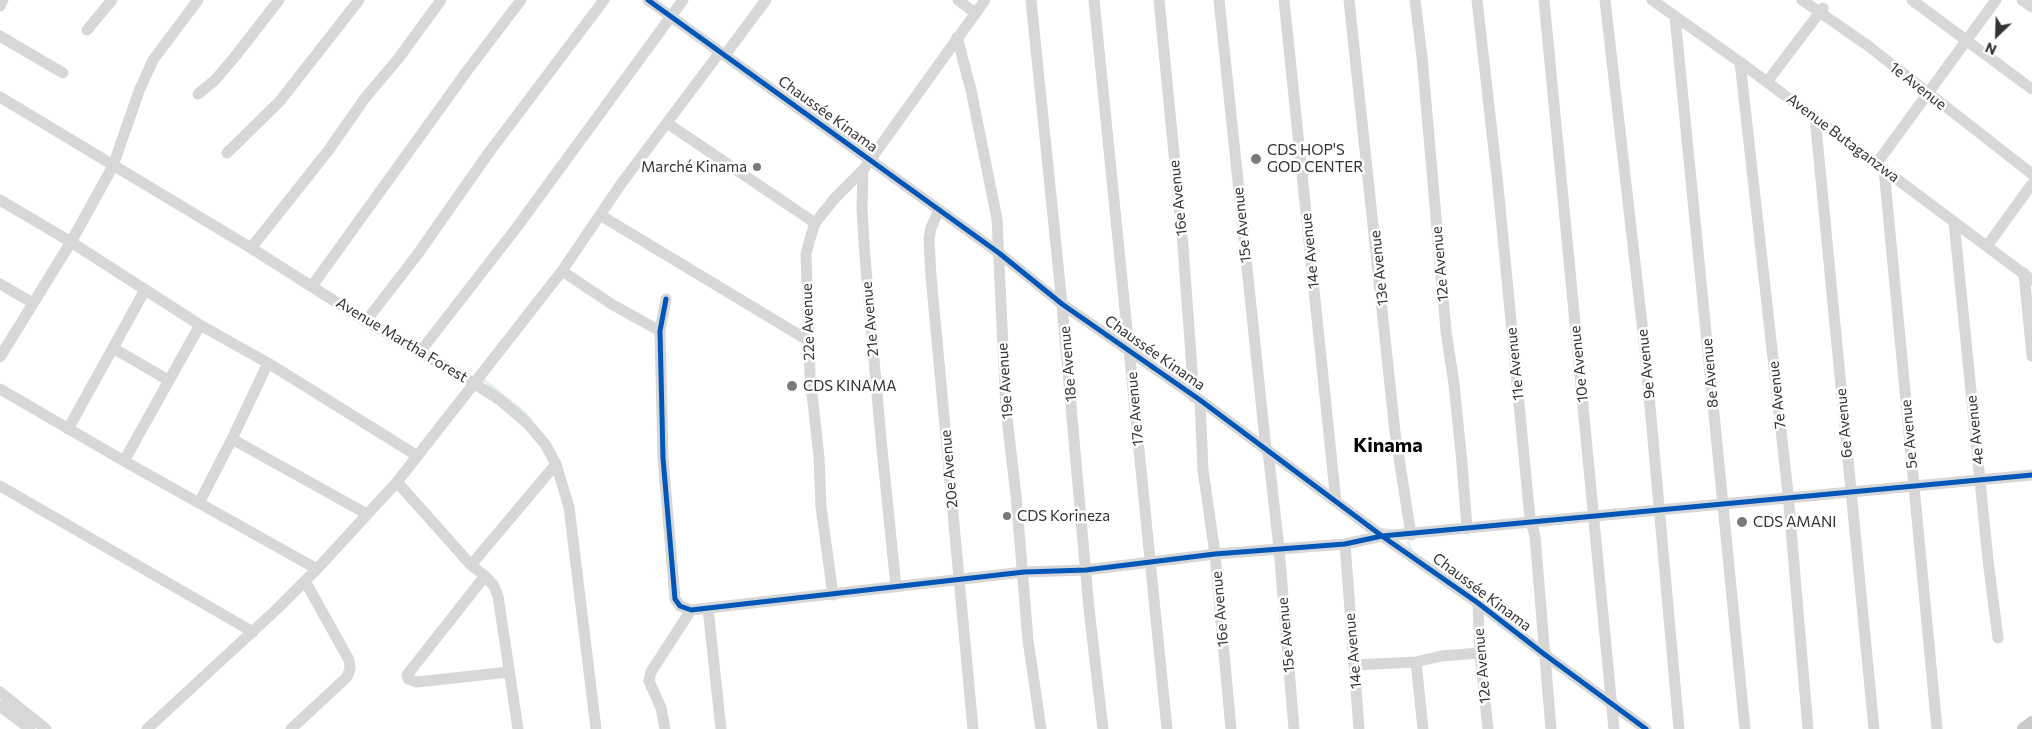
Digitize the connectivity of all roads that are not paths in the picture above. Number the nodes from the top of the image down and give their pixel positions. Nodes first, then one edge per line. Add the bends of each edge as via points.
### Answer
1 (2, 0) edge
2 (112, 0) edge
3 (198, 0) edge
4 (280, 0) edge
5 (359, 0) edge
6 (441, 0) edge
7 (521, 0) edge
8 (604, 0) edge
9 (648, 0) edge
10 (683, 0) edge
11 (766, 0) edge
12 (958, 0) edge
13 (985, 0) edge
14 (1031, 0) edge
15 (1094, 0) edge
16 (1159, 0) edge
17 (1220, 0) edge
18 (1284, 0) edge
19 (1349, 0) edge
20 (1414, 0) edge
21 (1477, 0) edge
22 (1544, 0) edge
23 (1606, 0) edge
24 (1652, 0) edge
25 (1802, 0) edge
26 (1912, 0) edge
27 (1996, 0) edge
28 (2022, 0) edge
29 (0, 6) edge
30 (2032, 8) edge
31 (1821, 10) junction
32 (975, 13) junction
33 (671, 16) junction
34 (1675, 16) junction
35 (88, 30) dead end
36 (0, 36) edge
37 (957, 37) junction
38 (1966, 40) junction
39 (722, 53) junction
40 (1740, 62) junction
41 (63, 73) dead end
42 (1767, 82) junction
43 (2032, 88) edge
44 (1927, 93) junction
45 (198, 94) dead end
46 (0, 97) edge
47 (1815, 117) junction
48 (667, 123) junction
49 (227, 153) dead end
50 (869, 160) junction
51 (113, 166) junction
52 (1881, 166) junction
53 (863, 170) junction
54 (2032, 174) edge
55 (2032, 184) edge
56 (0, 200) edge
57 (939, 210) junction
58 (600, 215) junction
59 (1954, 222) junction
60 (815, 223) junction
61 (71, 242) junction
62 (1987, 246) junction
63 (251, 248) junction
64 (999, 253) junction
65 (562, 271) junction
66 (2028, 276) edge
67 (0, 284) edge
68 (312, 286) junction
69 (145, 290) junction
70 (666, 298) dead end
71 (33, 303) junction
72 (1062, 304) junction
73 (366, 320) junction
74 (200, 325) junction
75 (660, 331) junction
76 (809, 341) junction
77 (113, 348) junction
78 (1130, 351) junction
79 (420, 352) junction
80 (2032, 356) edge
81 (0, 357) edge
82 (268, 363) junction
83 (168, 380) junction
84 (475, 384) junction
85 (0, 389) edge
86 (1197, 398) junction
87 (68, 429) junction
88 (232, 439) junction
89 (1267, 450) junction
90 (416, 454) junction
91 (124, 461) junction
92 (556, 464) junction
93 (2032, 475) edge
94 (1980, 477) junction
95 (397, 482) junction
96 (1914, 484) junction
97 (0, 486) edge
98 (1851, 490) junction
99 (1788, 496) junction
100 (1336, 502) junction
101 (1722, 502) junction
102 (199, 503) junction
103 (1660, 508) junction
104 (367, 514) junction
105 (1594, 515) junction
106 (1531, 520) junction
107 (1467, 527) junction
108 (1410, 532) junction
109 (1382, 536) junction
110 (1345, 544) junction
111 (1279, 548) junction
112 (1215, 554) junction
113 (1150, 561) junction
114 (471, 565) junction
115 (317, 569) junction
116 (1086, 570) junction
117 (1024, 572) junction
118 (485, 576) junction
119 (959, 580) junction
120 (305, 581) junction
121 (896, 586) junction
122 (833, 595) junction
123 (1478, 603) junction
124 (708, 608) junction
125 (691, 610) junction
126 (253, 632) junction
127 (1998, 638) dead end
128 (1480, 653) junction
129 (1544, 654) junction
130 (1416, 662) junction
131 (1354, 665) junction
132 (509, 672) junction
133 (0, 692) edge
134 (1611, 702) junction
135 (0, 706) edge
136 (2032, 722) edge
137 (30, 729) edge
138 (46, 729) edge
139 (147, 729) edge
140 (291, 729) edge
141 (517, 729) edge
142 (596, 729) edge
143 (665, 729) edge
144 (721, 729) edge
145 (973, 729) edge
146 (1040, 729) edge
147 (1103, 729) edge
148 (1167, 729) edge
149 (1231, 729) edge
150 (1294, 729) edge
151 (1359, 729) edge
152 (1423, 729) edge
153 (1488, 729) edge
154 (1551, 729) edge
155 (1614, 729) edge
156 (1646, 729) edge
157 (1679, 729) edge
158 (1745, 729) edge
159 (1808, 729) edge
160 (1874, 729) edge
161 (1937, 729) edge
162 (2024, 729) edge

1 - 29 street
2 - 35 street
3 - 51 street via 153,60
4 - 45 street via 234,59
5 - 49 street via 296,83
6 - 63 street
7 - 68 street
8 - 73 street
9 - 33 street, Chaussée Kinama
10 - 33 street
11 - 39 street
12 - 32 street
13 - 32 street, 22e Avenue
14 - 72 street, 18e Avenue
15 - 78 street, 17e Avenue
16 - 86 street, 16e Avenue
17 - 89 street, 15e Avenue
18 - 100 street, 14e Avenue
19 - 108 street, 13e Avenue via 1395,432
20 - 107 street, 12e Avenue
21 - 106 street, 11e Avenue
22 - 105 street, 10e Avenue
23 - 103 street, 9e Avenue
24 - 34 street, Avenue Butaganzwa
25 - 31 street, 1e Avenue
26 - 38 street
27 - 38 street
28 - 30 street
31 - 42 street
31 - 44 street, 1e Avenue
32 - 37 street, 22e Avenue
33 - 39 street, Chaussée Kinama
33 - 79 street via 518,227
34 - 40 street, Avenue Butaganzwa
34 - 101 street, 8e Avenue
36 - 41 street
37 - 50 street, 22e Avenue
37 - 64 street, 19e Avenue via 997,219
38 - 43 street
38 - 44 street
39 - 48 street
39 - 50 street, Chaussée Kinama
40 - 42 street, Avenue Butaganzwa
40 - 99 street, 7e Avenue
42 - 47 street, Avenue Butaganzwa
44 - 52 street
44 - 54 street, 1e Avenue
46 - 51 street, Avenue Martha Forest
47 - 52 street, Avenue Butaganzwa
47 - 98 street, 6e Avenue
48 - 58 street
48 - 60 street
50 - 53 street, 22e Avenue
50 - 57 street, Chaussée Kinama
51 - 61 street
51 - 63 street, Avenue Martha Forest
52 - 59 street, Avenue Butaganzwa
52 - 96 street, 5e Avenue
53 - 60 street, 22e Avenue
53 - 121 street, 21e Avenue via 865,257
55 - 62 street
56 - 61 street
57 - 64 street, Chaussée Kinama
57 - 119 street, 20e Avenue via 929,239
58 - 65 street
58 - 76 street
59 - 62 street, Avenue Butaganzwa
59 - 94 street, 4e Avenue
60 - 76 street, 22e Avenue via 806,254
61 - 69 street
61 - 71 street
62 - 66 street, Avenue Butaganzwa
63 - 68 street, Avenue Martha Forest
64 - 72 street, Chaussée Kinama
64 - 117 street, 19e Avenue via 1006,410
65 - 75 street
65 - 84 street
66 - 80 street
67 - 71 street
68 - 73 street, Avenue Martha Forest
69 - 74 street
69 - 77 street
70 - 75 street
71 - 81 street
72 - 78 street, Chaussée Kinama
72 - 116 street, 18e Avenue
73 - 79 street, Avenue Martha Forest
74 - 82 street
74 - 83 street
75 - 125 street via 663,458 676,599 680,606
76 - 122 street, 22e Avenue via 821,508
77 - 83 street
77 - 87 street
78 - 86 street, Chaussée Kinama
78 - 113 street, 17e Avenue
79 - 84 street, Avenue Martha Forest
82 - 88 street
82 - 90 street
83 - 91 street
84 - 90 street
84 - 92 street, Avenue Martha Forest via 528,424
85 - 87 street
86 - 89 street, Chaussée Kinama
86 - 112 street, 16e Avenue
87 - 91 street
88 - 102 street
88 - 104 street
89 - 100 street, Chaussée Kinama
89 - 111 street, 15e Avenue
90 - 95 street
91 - 102 street
92 - 114 street
92 - 142 street, Avenue Martha Forest via 569,507
93 - 94 street
94 - 96 street
94 - 127 street, 4e Avenue
95 - 104 street
95 - 114 street
96 - 98 street
96 - 161 street, 5e Avenue
97 - 126 street
98 - 99 street
98 - 160 street, 6e Avenue
99 - 101 street
99 - 159 street, 7e Avenue
100 - 109 street, Chaussée Kinama
101 - 103 street
101 - 158 street, 8e Avenue
102 - 115 street
103 - 105 street
103 - 157 street, 9e Avenue
104 - 115 street
105 - 106 street
105 - 134 street, 10e Avenue
106 - 107 street
106 - 129 street, 11e Avenue
107 - 108 street
108 - 109 street
109 - 110 street
109 - 123 street, Chaussée Kinama
110 - 111 street
110 - 131 street, 14e Avenue
111 - 112 street
111 - 150 street, 15e Avenue
112 - 113 street
112 - 149 street, 16e Avenue
113 - 116 street
113 - 148 street, 17e Avenue
114 - 118 street
115 - 120 street
116 - 117 street
116 - 147 street, 18e Avenue
117 - 119 street
117 - 146 street, 19e Avenue
118 - 132 street via 498,596
118 - 132 street via 407,675 408,679 417,682
119 - 121 street
119 - 145 street, 20e Avenue
120 - 126 street
120 - 140 street via 349,660 350,669 347,677
121 - 122 street
122 - 124 street
123 - 128 street, 12e Avenue
123 - 129 street, Chaussée Kinama
124 - 125 street
124 - 144 street
125 - 143 street via 649,681 661,708
126 - 139 street
128 - 130 street via 1440,656
128 - 153 street, 12e Avenue
129 - 134 street, Chaussée Kinama
129 - 154 street, 11e Avenue
130 - 131 street
130 - 152 street
131 - 151 street, 14e Avenue
132 - 141 street
133 - 138 street
134 - 155 street, 10e Avenue
134 - 156 street, Chaussée Kinama
135 - 137 street
136 - 162 main road

